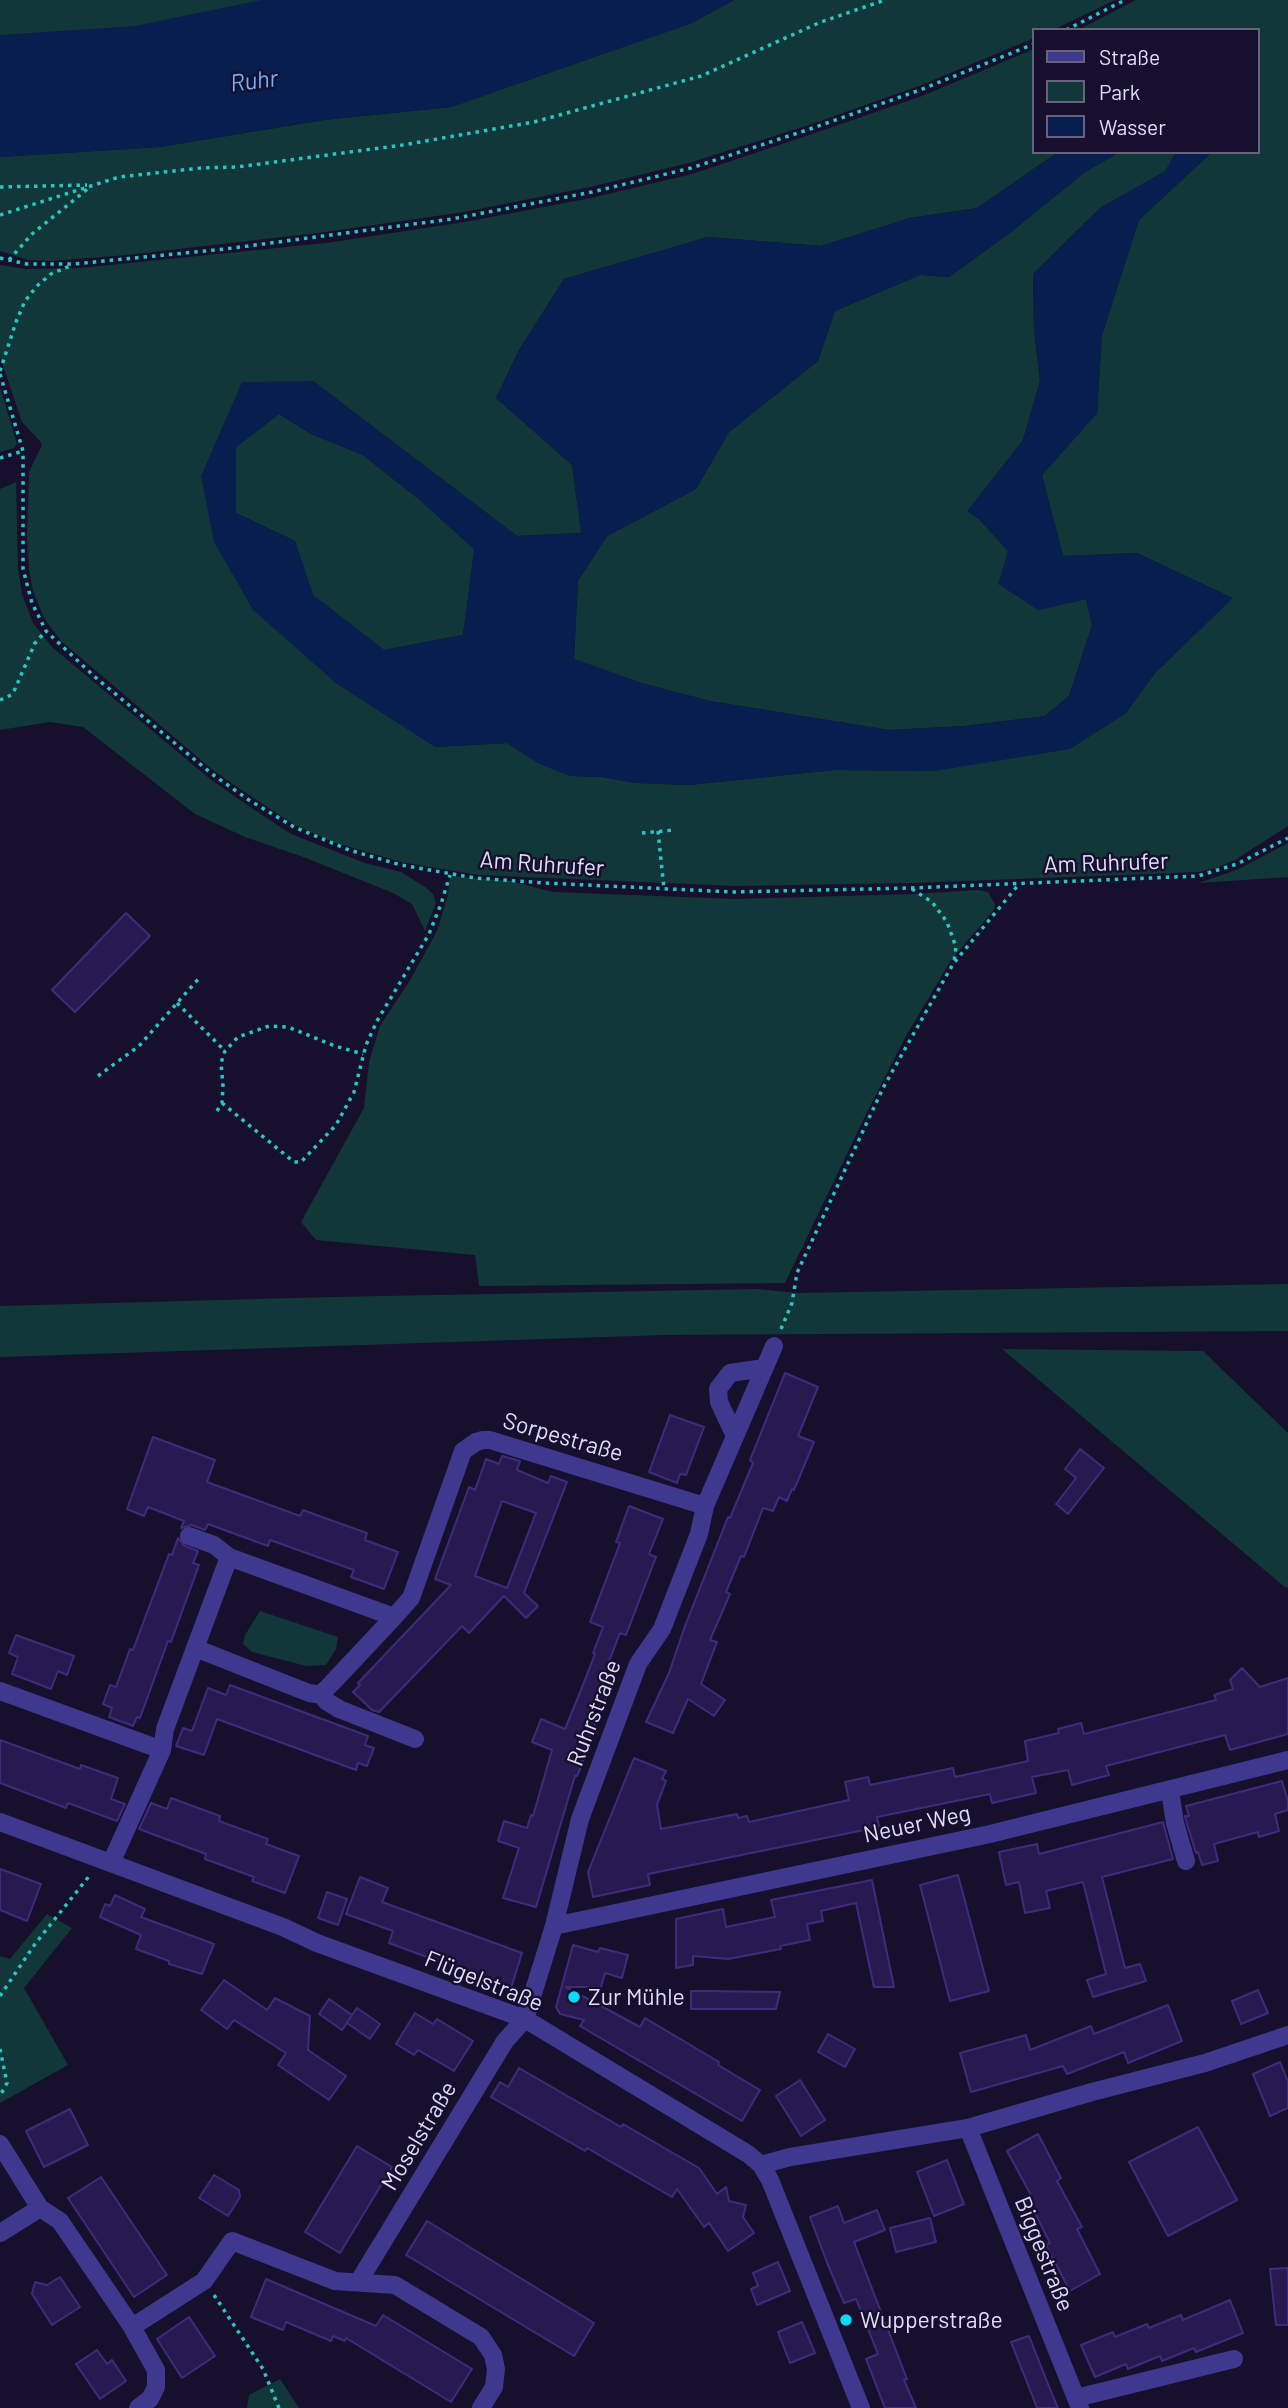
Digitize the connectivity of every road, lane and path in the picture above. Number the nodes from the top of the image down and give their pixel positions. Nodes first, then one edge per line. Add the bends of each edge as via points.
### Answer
1 (885, 0) edge
2 (1125, 0) edge
3 (1070, 28) edge
4 (1032, 45) edge
5 (92, 185) junction
6 (0, 187) edge
7 (0, 215) edge
8 (0, 258) edge
9 (9, 260) junction
10 (74, 264) junction
11 (0, 373) edge
12 (23, 451) junction
13 (0, 458) edge
14 (46, 631) junction
15 (0, 700) edge
16 (674, 830) dead end
17 (658, 831) junction
18 (642, 832) dead end
19 (1288, 838) edge
20 (450, 874) junction
21 (1019, 884) junction
22 (911, 888) junction
23 (664, 890) junction
24 (953, 964) junction
25 (201, 976) dead end
26 (177, 1002) junction
27 (225, 1051) junction
28 (363, 1054) junction
29 (97, 1076) dead end
30 (222, 1103) junction
31 (217, 1111) dead end
32 (782, 1327) dead end
33 (774, 1346) dead end
34 (764, 1368) junction
35 (734, 1434) junction
36 (705, 1506) junction
37 (188, 1536) dead end
38 (229, 1557) junction
39 (394, 1617) junction
40 (195, 1648) junction
41 (0, 1691) edge
42 (321, 1694) junction
43 (415, 1739) dead end
44 (162, 1750) junction
45 (1288, 1760) edge
46 (1170, 1791) junction
47 (0, 1822) edge
48 (107, 1861) junction
49 (1186, 1861) dead end
50 (554, 1926) junction
51 (0, 1996) edge
52 (525, 2019) junction
53 (1288, 2035) edge
54 (0, 2049) edge
55 (0, 2096) edge
56 (968, 2128) junction
57 (0, 2144) edge
58 (761, 2165) junction
59 (40, 2208) junction
60 (0, 2233) edge
61 (204, 2281) junction
62 (359, 2281) junction
63 (132, 2327) junction
64 (1234, 2359) dead end
65 (1078, 2403) edge
66 (138, 2408) edge
67 (279, 2408) edge
68 (481, 2408) edge
69 (861, 2408) edge

1 - 5 path via 821,22 701,76 534,122 403,145 119,177
2 - 3 path
4 - 10 path via 920,90 691,169 592,192 395,228
5 - 6 path
5 - 7 path
5 - 9 path via 32,234
8 - 9 path
9 - 10 path
10 - 11 path via 51,274 25,301
11 - 12 path, Am Ruhrufer
12 - 13 path
12 - 14 path, Am Ruhrufer via 23,569
14 - 15 path via 35,643 15,689
14 - 20 path, Am Ruhrufer via 212,774 273,815 349,850
16 - 17 path
17 - 18 path
17 - 23 path
19 - 21 path, Am Ruhrufer via 1237,864 1198,876
20 - 23 path, Am Ruhrufer
20 - 28 path via 429,934 377,1021
21 - 22 path, Am Ruhrufer
21 - 24 path
22 - 23 path, Am Ruhrufer
22 - 24 path via 932,902 947,922 956,947
24 - 32 path via 883,1088 834,1192 797,1273
25 - 26 path
26 - 27 path
26 - 29 path via 139,1046
27 - 28 path via 238,1037 269,1026 288,1027
27 - 30 path
28 - 30 path via 354,1092 336,1125 301,1162 294,1162
30 - 31 path
33 - 34 street, Ruhrstraße
34 - 35 street, Ruhrstraße
34 - 35 street via 730,1373 719,1389 719,1402
35 - 36 street, Ruhrstraße
36 - 39 street, Sorpestraße via 490,1440 476,1441 463,1451 411,1598
36 - 50 street, Ruhrstraße via 699,1534 662,1629 638,1664 580,1819
37 - 38 street via 214,1545
38 - 39 street
38 - 40 street
39 - 42 street, Sorpestraße
40 - 42 street
40 - 44 street via 165,1729
41 - 44 street
42 - 43 street via 339,1709
44 - 48 street
45 - 46 street, Neuer Weg
46 - 49 street
46 - 50 street, Neuer Weg
47 - 48 street, Flügelstraße
48 - 51 path via 42,1935
48 - 52 street, Flügelstraße
50 - 52 street, Ruhrstraße
52 - 58 street, Flügelstraße
52 - 62 street, Moselstraße via 505,2041
53 - 56 street via 1205,2063
54 - 55 path via 7,2083
56 - 58 street
56 - 65 street, Biggestraße
57 - 59 street
58 - 69 street, Flügelstraße
59 - 60 street
59 - 63 street via 60,2221
61 - 62 street via 232,2241 335,2281
61 - 63 street
61 - 67 path via 263,2370
62 - 68 street via 395,2285 481,2337 496,2369 494,2387
63 - 66 street via 157,2374 153,2393
64 - 65 street, Biggestraße

